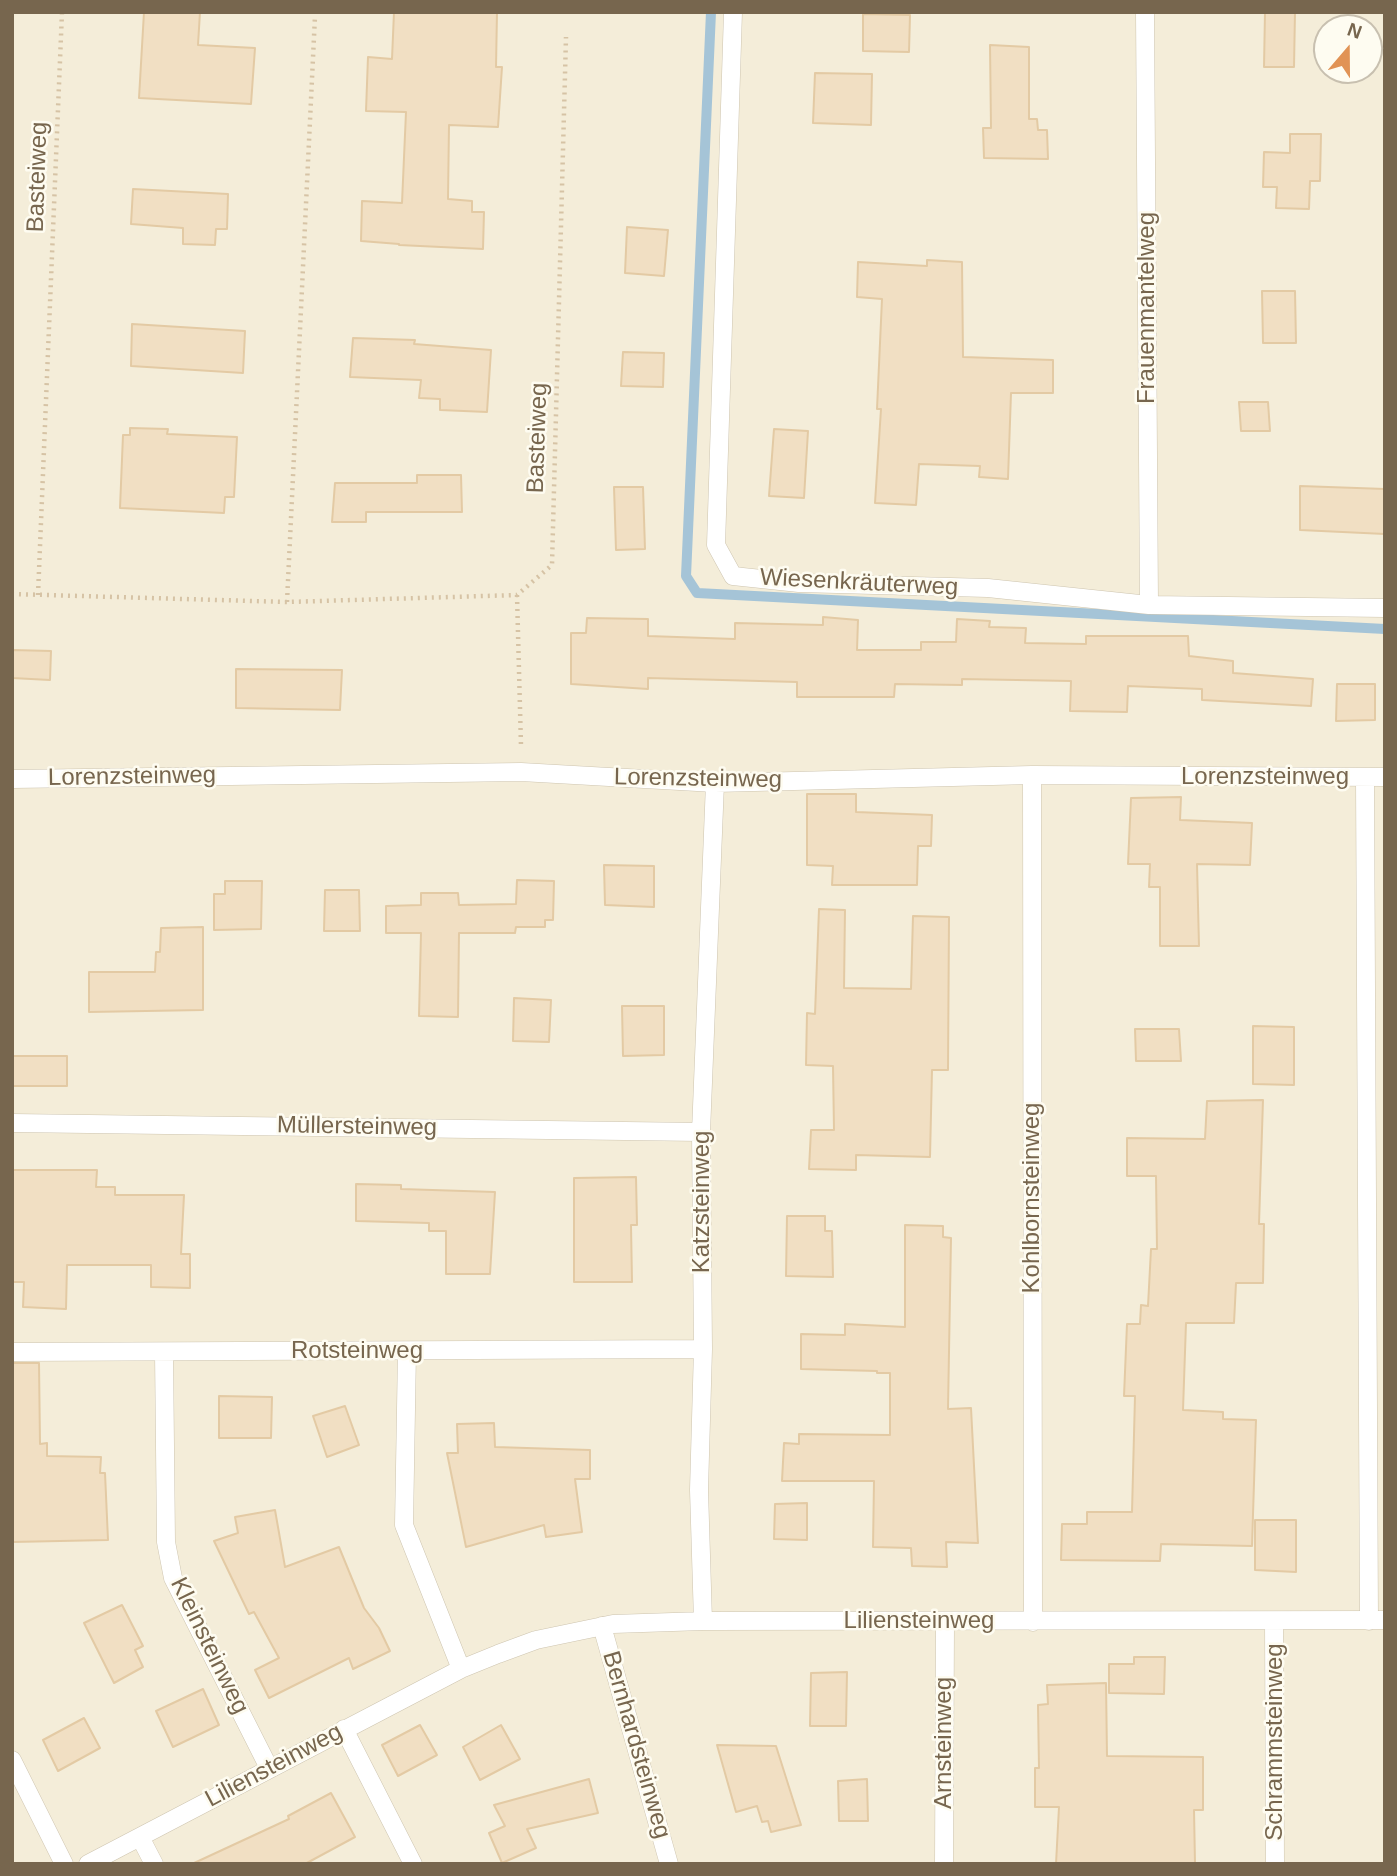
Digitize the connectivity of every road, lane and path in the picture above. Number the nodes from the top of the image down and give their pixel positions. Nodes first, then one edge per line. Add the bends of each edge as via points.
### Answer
1 (62, 12) edge
2 (733, 12) edge
3 (1144, 12) edge
4 (315, 16) dead end
5 (566, 37) dead end
6 (12, 594) edge
7 (38, 595) junction
8 (517, 595) junction
9 (288, 602) junction
10 (1149, 605) junction
11 (1385, 608) edge
12 (521, 772) junction
13 (1032, 775) junction
14 (1385, 777) edge
15 (1365, 778) junction
16 (12, 779) edge
17 (715, 783) junction
18 (12, 1123) edge
19 (701, 1132) junction
20 (703, 1349) junction
21 (407, 1351) junction
22 (12, 1352) edge
23 (164, 1352) junction
24 (703, 1621) junction
25 (1274, 1621) junction
26 (1377, 1621) edge
27 (945, 1622) junction
28 (1033, 1622) junction
29 (602, 1626) junction
30 (461, 1669) junction
31 (344, 1729) junction
32 (12, 1760) edge
33 (269, 1768) junction
34 (140, 1838) junction
35 (64, 1864) edge
36 (88, 1864) edge
37 (154, 1864) edge
38 (413, 1864) edge
39 (670, 1864) edge
40 (944, 1864) edge
41 (1275, 1864) edge

1 - 7 path, Basteiweg
2 - 10 lane, Wiesenkräuterweg via 716,545 733,576 799,583 988,588
3 - 10 lane, Frauenmantelweg
4 - 9 path
5 - 8 path, Basteiweg via 552,565
6 - 7 path
7 - 9 path
8 - 9 path
8 - 12 path
10 - 11 lane, Wiesenkräuterweg
12 - 16 lane, Lorenzsteinweg
12 - 17 lane, Lorenzsteinweg
13 - 15 lane, Lorenzsteinweg
13 - 17 lane, Lorenzsteinweg
13 - 28 lane, Kohlbornsteinweg
14 - 15 lane, Lorenzsteinweg
15 - 26 lane
17 - 19 lane, Katzsteinweg
18 - 19 lane, Müllersteinweg
19 - 20 lane, Katzsteinweg
20 - 21 lane, Rotsteinweg
20 - 24 lane, Katzsteinweg via 699,1490
21 - 23 lane, Rotsteinweg
21 - 30 lane via 404,1525
22 - 23 lane, Rotsteinweg
23 - 33 lane, Kleinsteinweg via 166,1542 173,1578
24 - 27 lane, Liliensteinweg
24 - 29 lane, Liliensteinweg
25 - 26 lane, Liliensteinweg
25 - 28 lane, Liliensteinweg
25 - 41 lane, Schrammsteinweg
27 - 28 lane, Liliensteinweg
27 - 40 lane, Arnsteinweg
29 - 30 lane, Liliensteinweg via 536,1640
29 - 39 lane, Bernhardsteinweg
30 - 31 lane, Liliensteinweg
31 - 33 lane, Liliensteinweg
31 - 38 lane
32 - 35 lane
33 - 34 lane, Liliensteinweg
34 - 36 lane, Liliensteinweg
34 - 37 lane

